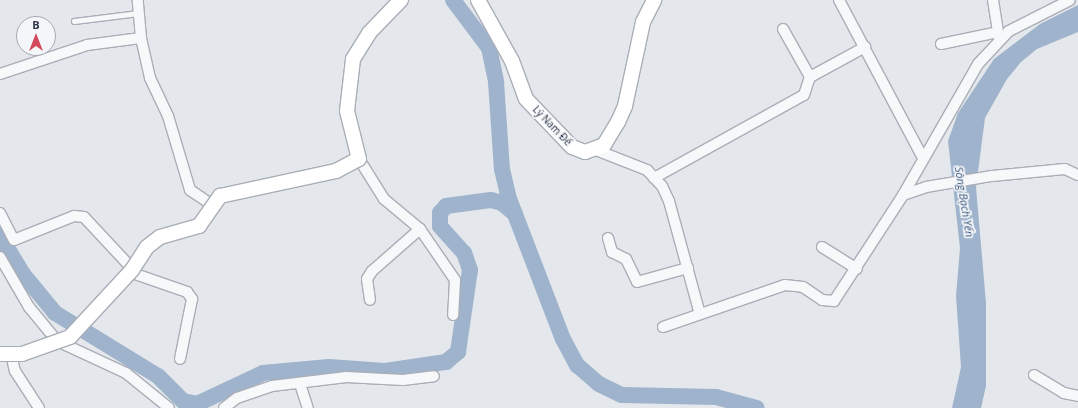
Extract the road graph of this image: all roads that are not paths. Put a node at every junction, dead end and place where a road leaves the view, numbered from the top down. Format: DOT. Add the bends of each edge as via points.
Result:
graph roads {
  1 [pos="138,0"];
  2 [pos="401,0"];
  3 [pos="478,0"];
  4 [pos="654,0"];
  5 [pos="839,0"];
  6 [pos="993,0"];
  7 [pos="1070,0"];
  8 [pos="139,13"];
  9 [pos="74,21"];
  10 [pos="783,29"];
  11 [pos="999,36"];
  12 [pos="141,38"];
  13 [pos="941,44"];
  14 [pos="865,47"];
  15 [pos="0,74"];
  16 [pos="810,77"];
  17 [pos="596,150"];
  18 [pos="923,158"];
  19 [pos="360,159"];
  20 [pos="1078,175"];
  21 [pos="654,178"];
  22 [pos="903,195"];
  23 [pos="212,205"];
  24 [pos="0,213"];
  25 [pos="420,229"];
  26 [pos="608,238"];
  27 [pos="822,247"];
  28 [pos="0,257"];
  29 [pos="688,268"];
  30 [pos="858,269"];
  31 [pos="132,270"];
  32 [pos="370,300"];
  33 [pos="700,314"];
  34 [pos="453,315"];
  35 [pos="663,327"];
  36 [pos="57,341"];
  37 [pos="4,352"];
  38 [pos="180,359"];
  39 [pos="1034,375"];
  40 [pos="434,376"];
  41 [pos="300,384"];
  42 [pos="1078,396"];
  43 [pos="39,408"];
  44 [pos="169,408"];
  45 [pos="224,408"];
  46 [pos="308,408"];
  1 -- 8 [label="street"];
  2 -- 19 [label="street, bridge" via="369,33 353,59 347,111"];
  3 -- 17 [label="street, Lý Nam Đế" via="512,61 526,99 572,147 586,152"];
  4 -- 17 [label="street" via="643,22 625,106 610,137"];
  5 -- 14 [label="street"];
  6 -- 11 [label="street"];
  7 -- 11 [label="street"];
  8 -- 9 [label="lane"];
  8 -- 12 [label="street"];
  10 -- 16 [label="street"];
  11 -- 13 [label="street"];
  11 -- 18 [label="street" via="978,64"];
  12 -- 15 [label="street" via="74,48"];
  12 -- 23 [label="street" via="148,72 168,116 190,190"];
  14 -- 16 [label="street"];
  14 -- 18 [label="street"];
  16 -- 21 [label="street" via="804,95"];
  17 -- 21 [label="street" via="647,170"];
  18 -- 22 [label="street"];
  19 -- 23 [label="street, bridge" via="336,171 220,196"];
  19 -- 25 [label="street" via="384,199"];
  20 -- 22 [label="street" via="1065,169 992,176 926,187"];
  21 -- 29 [label="street" via="669,201"];
  22 -- 30 [label="street"];
  23 -- 31 [label="street, bridge" via="199,226 153,241"];
  24 -- 31 [label="street" via="14,240 74,216 84,217"];
  25 -- 32 [label="street" via="372,271 368,279"];
  25 -- 34 [label="street" via="455,280"];
  26 -- 29 [label="street" via="612,252 626,259 636,282"];
  27 -- 30 [label="street"];
  28 -- 36 [label="street" via="29,307"];
  29 -- 33 [label="street"];
  30 -- 33 [label="street" via="834,302 822,300 803,287 785,285"];
  31 -- 36 [label="street, bridge" via="70,337"];
  31 -- 38 [label="street" via="157,284 187,292 192,299"];
  33 -- 35 [label="street"];
  36 -- 37 [label="street, bridge" via="22,354"];
  36 -- 44 [label="street" via="126,373"];
  37 -- 43 [label="street"];
  39 -- 42 [label="street" via="1064,393"];
  40 -- 41 [label="street" via="404,380 346,377"];
  41 -- 45 [label="street" via="251,392"];
  41 -- 46 [label="street"];
}
